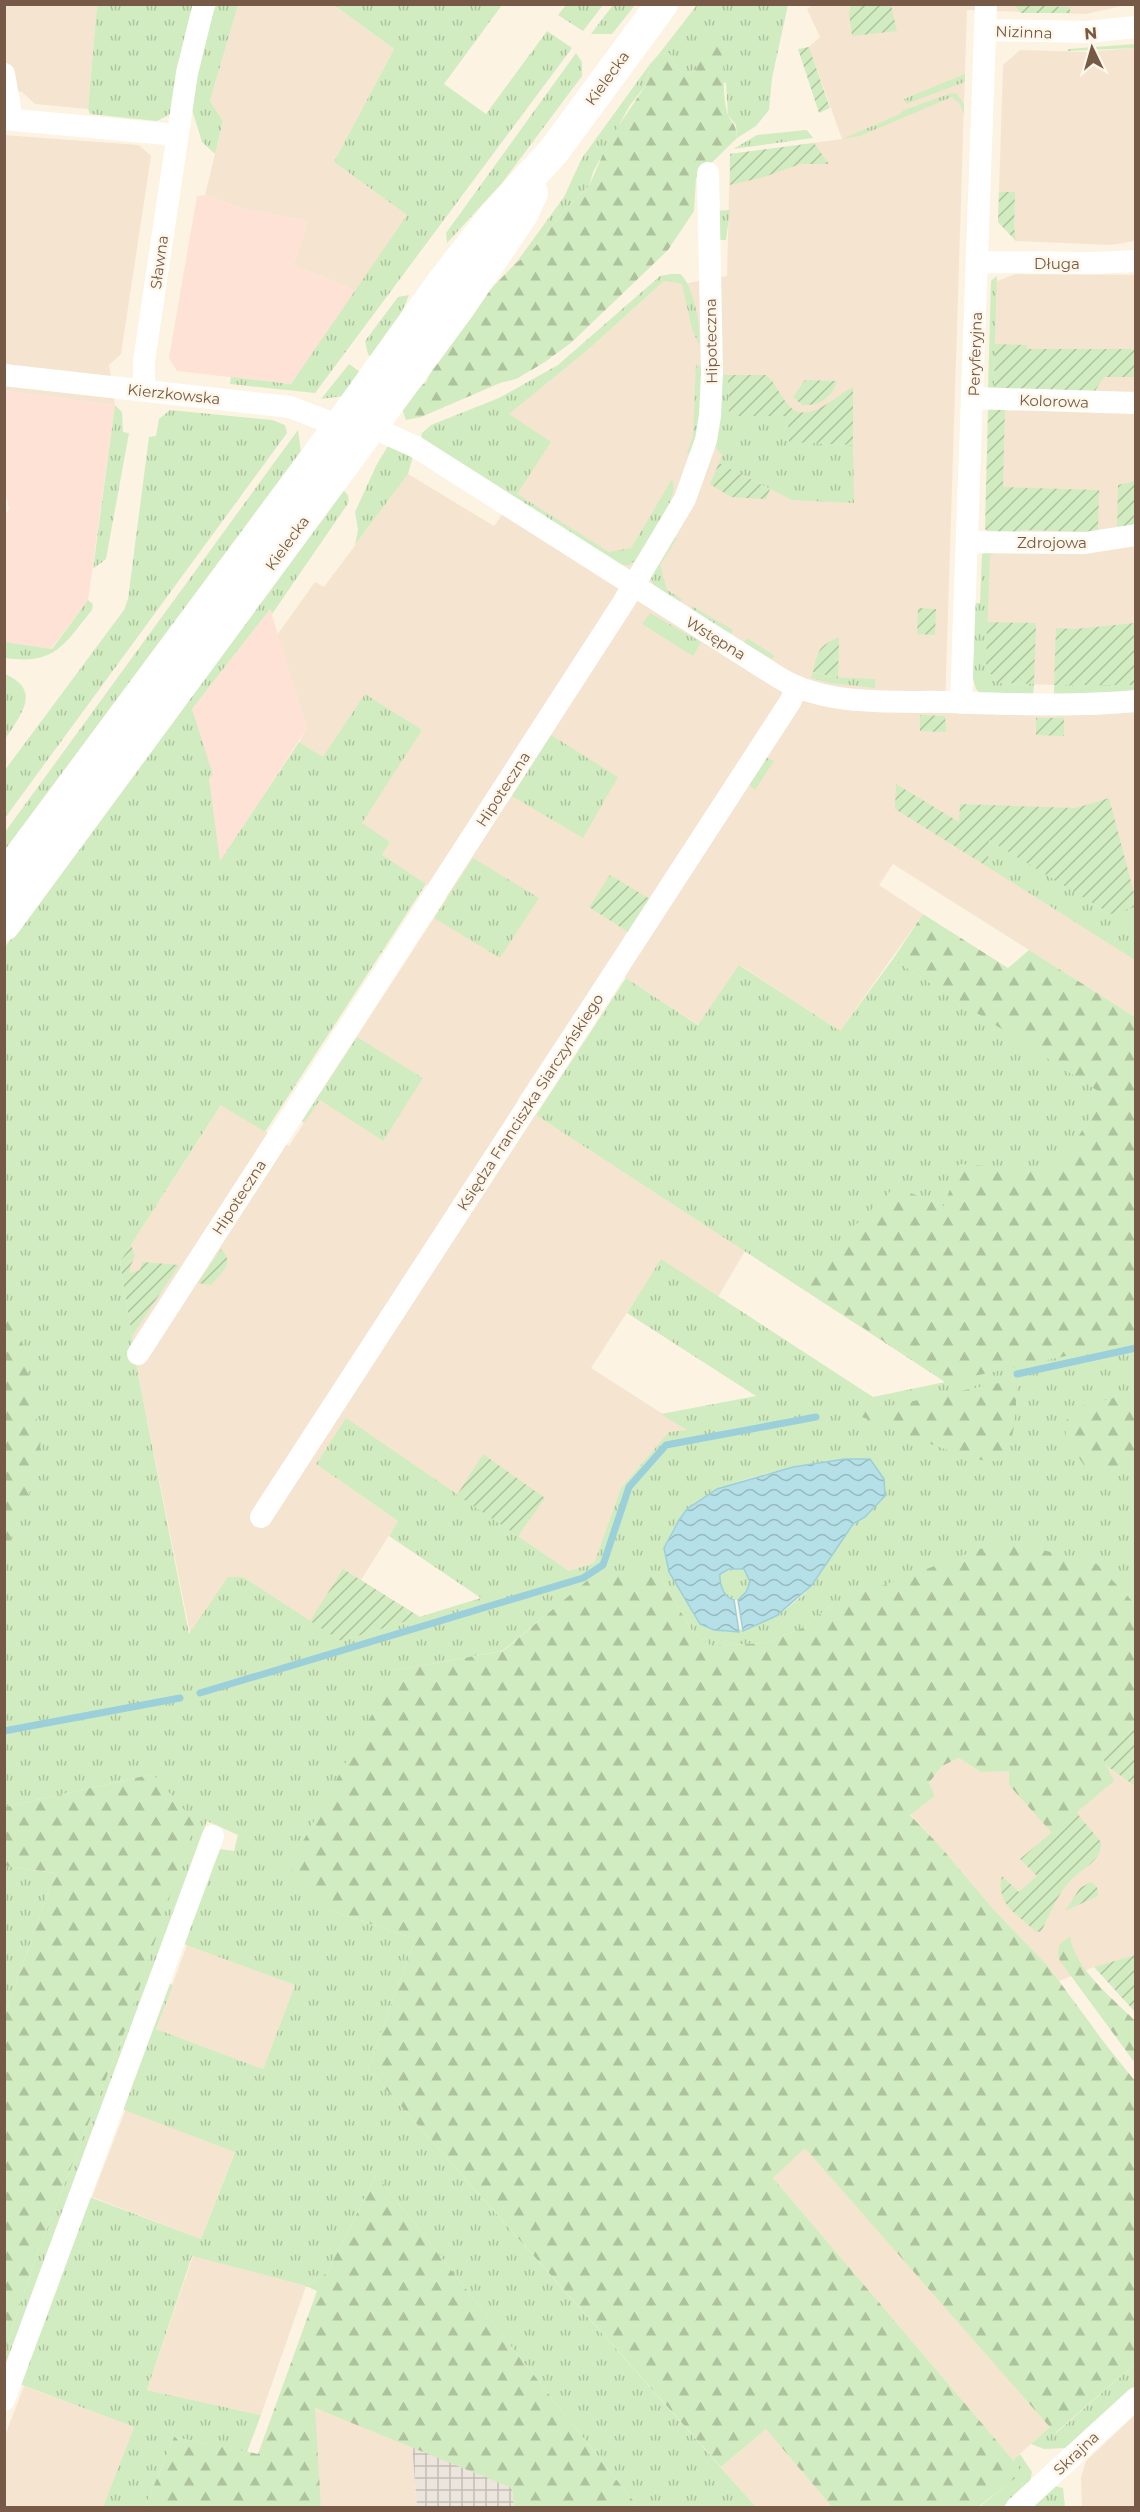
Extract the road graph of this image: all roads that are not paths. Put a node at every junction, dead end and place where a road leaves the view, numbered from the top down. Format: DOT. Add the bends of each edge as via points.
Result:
graph roads {
  1 [pos="204,4"];
  2 [pos="662,4"];
  3 [pos="986,4"];
  4 [pos="1136,27"];
  5 [pos="985,30"];
  6 [pos="4,74"];
  7 [pos="8,119"];
  8 [pos="177,135"];
  9 [pos="708,173"];
  10 [pos="1136,261"];
  11 [pos="978,262"];
  12 [pos="4,375"];
  13 [pos="144,390"];
  14 [pos="973,398"];
  15 [pos="1136,403"];
  16 [pos="355,426"];
  17 [pos="1136,535"];
  18 [pos="967,542"];
  19 [pos="631,585"];
  20 [pos="797,687"];
  21 [pos="1136,701"];
  22 [pos="961,703"];
  23 [pos="4,878"];
  24 [pos="4,925"];
  25 [pos="138,1354"];
  26 [pos="261,1517"];
  27 [pos="213,1836"];
  28 [pos="1136,2398"];
  29 [pos="4,2400"];
  30 [pos="1016,2508"];
  1 -- 8 [label="street, Sławna"];
  2 -- 16 [label="main road, Kielecka" via="553,152 521,216 460,306"];
  3 -- 5 [label="street, Peryferyjna"];
  4 -- 5 [label="street, Nizinna" via="1077,32"];
  5 -- 11 [label="street, Peryferyjna"];
  6 -- 7 [label="street"];
  7 -- 8 [label="street"];
  8 -- 13 [label="street, Sławna" via="144,361"];
  9 -- 19 [label="street, Hipoteczna" via="712,373 706,440 685,499"];
  10 -- 11 [label="street, Długa"];
  11 -- 14 [label="street, Peryferyjna"];
  12 -- 13 [label="street, Kierzkowska"];
  13 -- 16 [label="street, Kierzkowska" via="290,407"];
  14 -- 15 [label="street, Kolorowa"];
  14 -- 18 [label="street, Peryferyjna"];
  16 -- 19 [label="street, Wstępna" via="416,447"];
  16 -- 23 [label="main road, Kielecka"];
  16 -- 24 [label="main road, Kielecka" via="285,546"];
  17 -- 18 [label="street, Zdrojowa" via="1085,543"];
  18 -- 22 [label="street, Peryferyjna"];
  19 -- 20 [label="street, Wstępna"];
  19 -- 25 [label="street, Hipoteczna"];
  20 -- 22 [label="street, Wstępna" via="846,698"];
  20 -- 26 [label="street, Księdza Franciszka Siarczyńskiego"];
  21 -- 22 [label="street, Wstępna" via="1078,706"];
  27 -- 29 [label="street"];
  28 -- 30 [label="street, Skrajna"];
}
